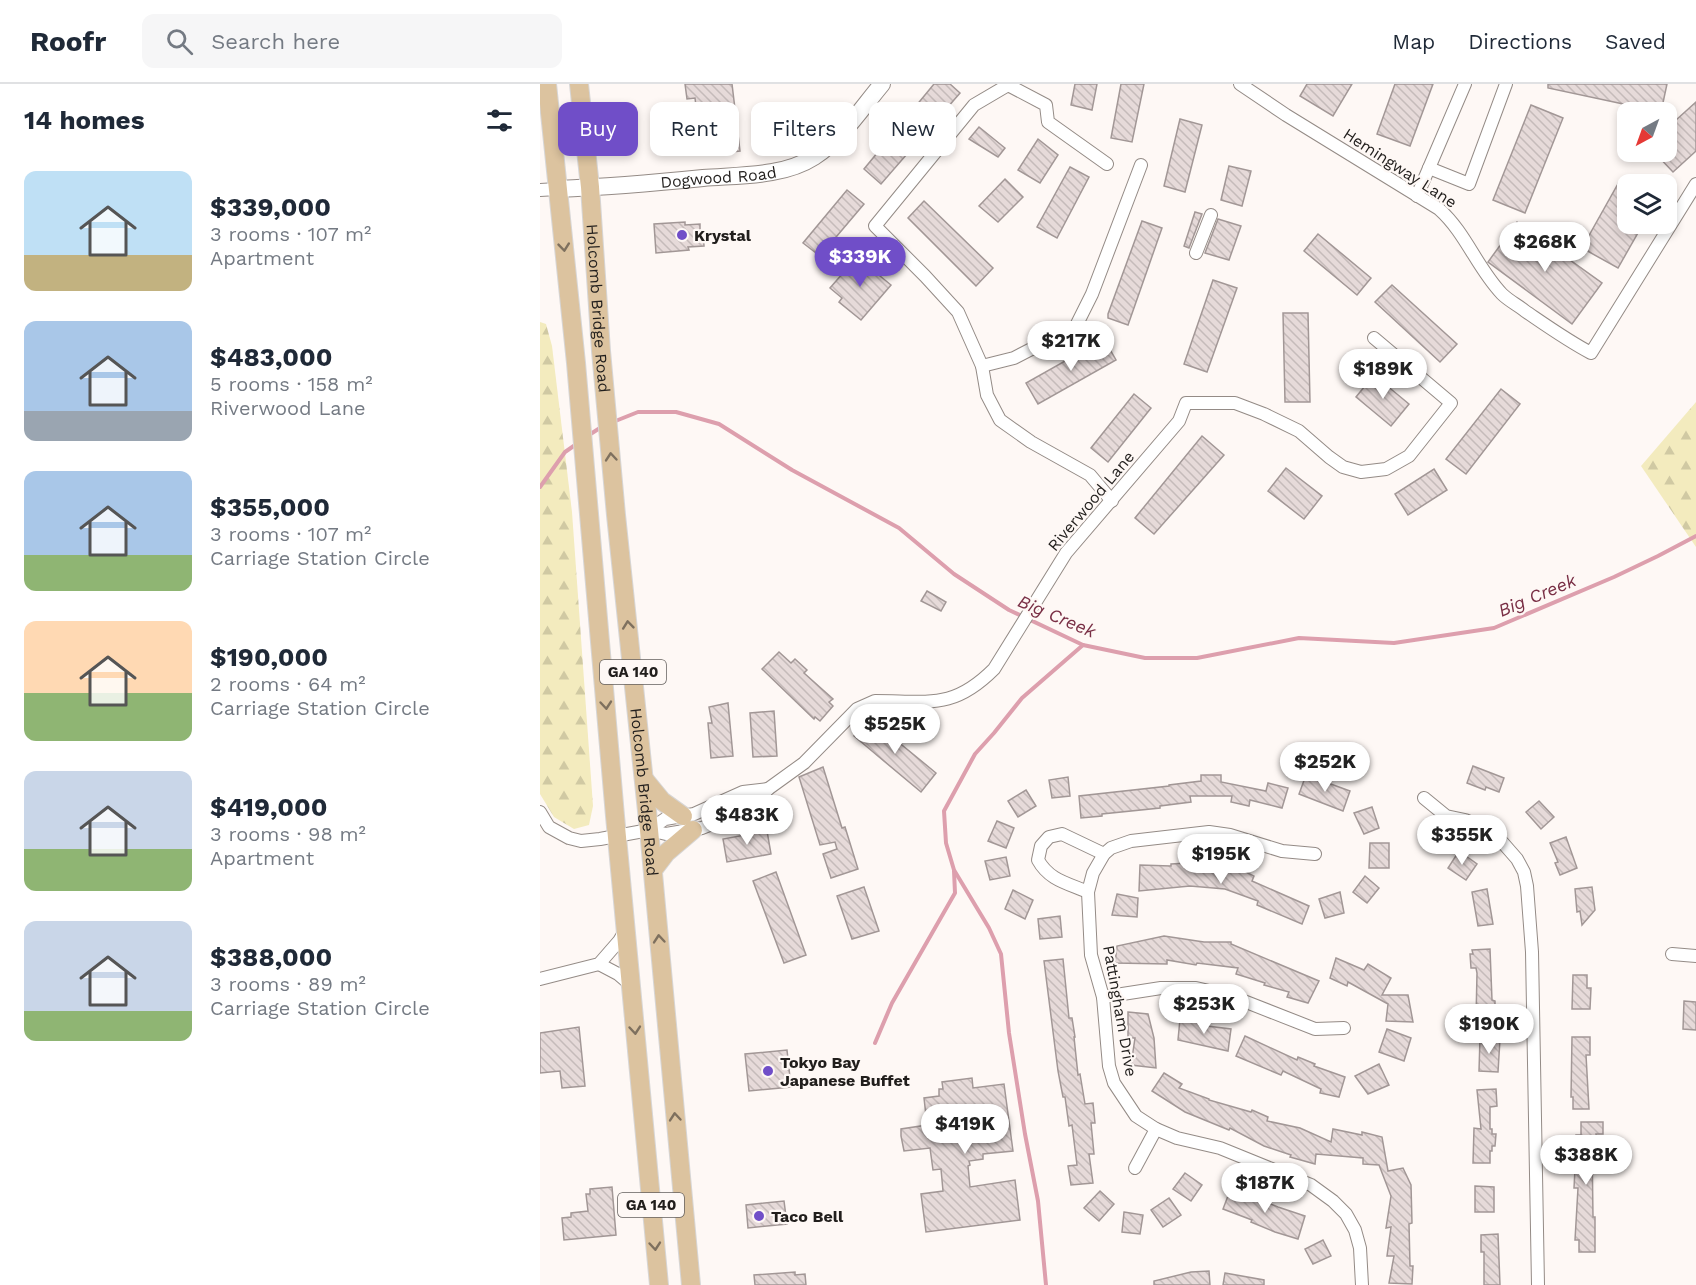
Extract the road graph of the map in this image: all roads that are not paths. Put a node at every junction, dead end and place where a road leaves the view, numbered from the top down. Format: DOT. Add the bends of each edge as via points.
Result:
graph roads {
  1 [pos="547,84"];
  2 [pos="579,84"];
  3 [pos="882,84"];
  4 [pos="1240,84"];
  5 [pos="1465,84"];
  6 [pos="1506,84"];
  7 [pos="554,150"];
  8 [pos="1107,164"];
  9 [pos="1141,165"];
  10 [pos="1429,168"];
  11 [pos="540,171"];
  12 [pos="1696,184"];
  13 [pos="590,188"];
  14 [pos="549,189"];
  15 [pos="1417,196"];
  16 [pos="1211,215"];
  17 [pos="1196,252"];
  18 [pos="1374,338"];
  19 [pos="982,366"];
  20 [pos="1112,501"];
  21 [pos="644,779"];
  22 [pos="768,789"];
  23 [pos="1424,798"];
  24 [pos="540,812"];
  25 [pos="688,823"];
  26 [pos="649,830"];
  27 [pos="617,836"];
  28 [pos="1104,854"];
  29 [pos="1315,854"];
  30 [pos="653,870"];
  31 [pos="1088,892"];
  32 [pos="626,930"];
  33 [pos="1672,954"];
  34 [pos="1696,956"];
  35 [pos="599,964"];
  36 [pos="540,979"];
  37 [pos="632,986"];
  38 [pos="1102,997"];
  39 [pos="1344,1028"];
  40 [pos="1156,1129"];
  41 [pos="1136,1168"];
  42 [pos="659,1285"];
  43 [pos="691,1285"];
  44 [pos="1362,1285"];
  45 [pos="1538,1285"];
  1 -- 7 [label="main road, Holcomb Bridge Road / GA 140"];
  2 -- 13 [label="main road, Holcomb Bridge Road / GA 140"];
  3 -- 13 [label="street, Dogwood Road" via="837,138 812,159 796,166 763,173"];
  4 -- 15 [label="street, Hemingway Lane"];
  5 -- 10 [label="street"];
  6 -- 10 [label="street" via="1469,184"];
  7 -- 11 [label="main road"];
  7 -- 14 [label="main road, Holcomb Bridge Road / GA 140"];
  8 -- 19 [label="street" via="1048,122 1046,105 1008,85 974,105 875,226 958,312"];
  9 -- 19 [label="street" via="1076,326 1014,358"];
  10 -- 15 [label="street"];
  12 -- 15 [label="street, Hemingway Lane" via="1591,353 1503,295 1475,259 1453,221"];
  13 -- 14 [label="street, Dogwood Road"];
  21 -- 13 [label="main road, Holcomb Bridge Road / GA 140, one-way" via="601,351"];
  14 -- 27 [label="main road, Holcomb Bridge Road / GA 140, one-way" via="576,363"];
  16 -- 17 [label="street"];
  18 -- 20 [label="street, Riverwood Lane" via="1451,403 1409,456 1386,469 1361,472 1343,467 1299,431 1264,414 1235,403 1186,403 1179,421"];
  19 -- 20 [label="street" via="987,395 1000,420 1090,475"];
  20 -- 22 [label="street, Riverwood Lane" via="1066,553 994,669 979,684 938,702 875,701 856,709 804,763"];
  21 -- 25 [label="main road"];
  21 -- 26 [label="main road, Holcomb Bridge Road / GA 140"];
  22 -- 25 [label="street, Riverwood Lane" via="743,792 704,810"];
  22 -- 25 [label="street, Riverwood Lane" via="749,809 719,822"];
  23 -- 45 [label="street" via="1446,816 1485,829 1503,843 1524,872 1532,952"];
  24 -- 27 [label="street, Riverwood Lane" via="549,827 568,838 581,841"];
  25 -- 26 [label="street, Riverwood Lane" via="666,834"];
  25 -- 30 [label="main road"];
  26 -- 27 [label="street, Riverwood Lane"];
  26 -- 30 [label="main road, Holcomb Bridge Road / GA 140"];
  27 -- 32 [label="main road, Holcomb Bridge Road / GA 140"];
  28 -- 29 [label="street" via="1131,841 1209,831 1282,851"];
  28 -- 31 [label="street, Pattingham Drive"];
  28 -- 31 [label="street" via="1062,834 1048,837 1041,846 1038,860 1044,872"];
  43 -- 30 [label="main road, Holcomb Bridge Road / GA 140, one-way"];
  31 -- 38 [label="street, Pattingham Drive" via="1091,954"];
  32 -- 35 [label="street"];
  32 -- 37 [label="main road, Holcomb Bridge Road / GA 140"];
  33 -- 34 [label="street"];
  35 -- 36 [label="street"];
  35 -- 37 [label="street"];
  37 -- 42 [label="main road, Holcomb Bridge Road / GA 140, one-way"];
  38 -- 39 [label="street" via="1142,990 1196,988 1231,996 1315,1029"];
  38 -- 40 [label="street, Pattingham Drive" via="1114,1083 1136,1116"];
  40 -- 41 [label="street"];
  40 -- 44 [label="street, Pattingham Drive" via="1220,1148 1311,1185 1333,1201 1355,1230"];
}
